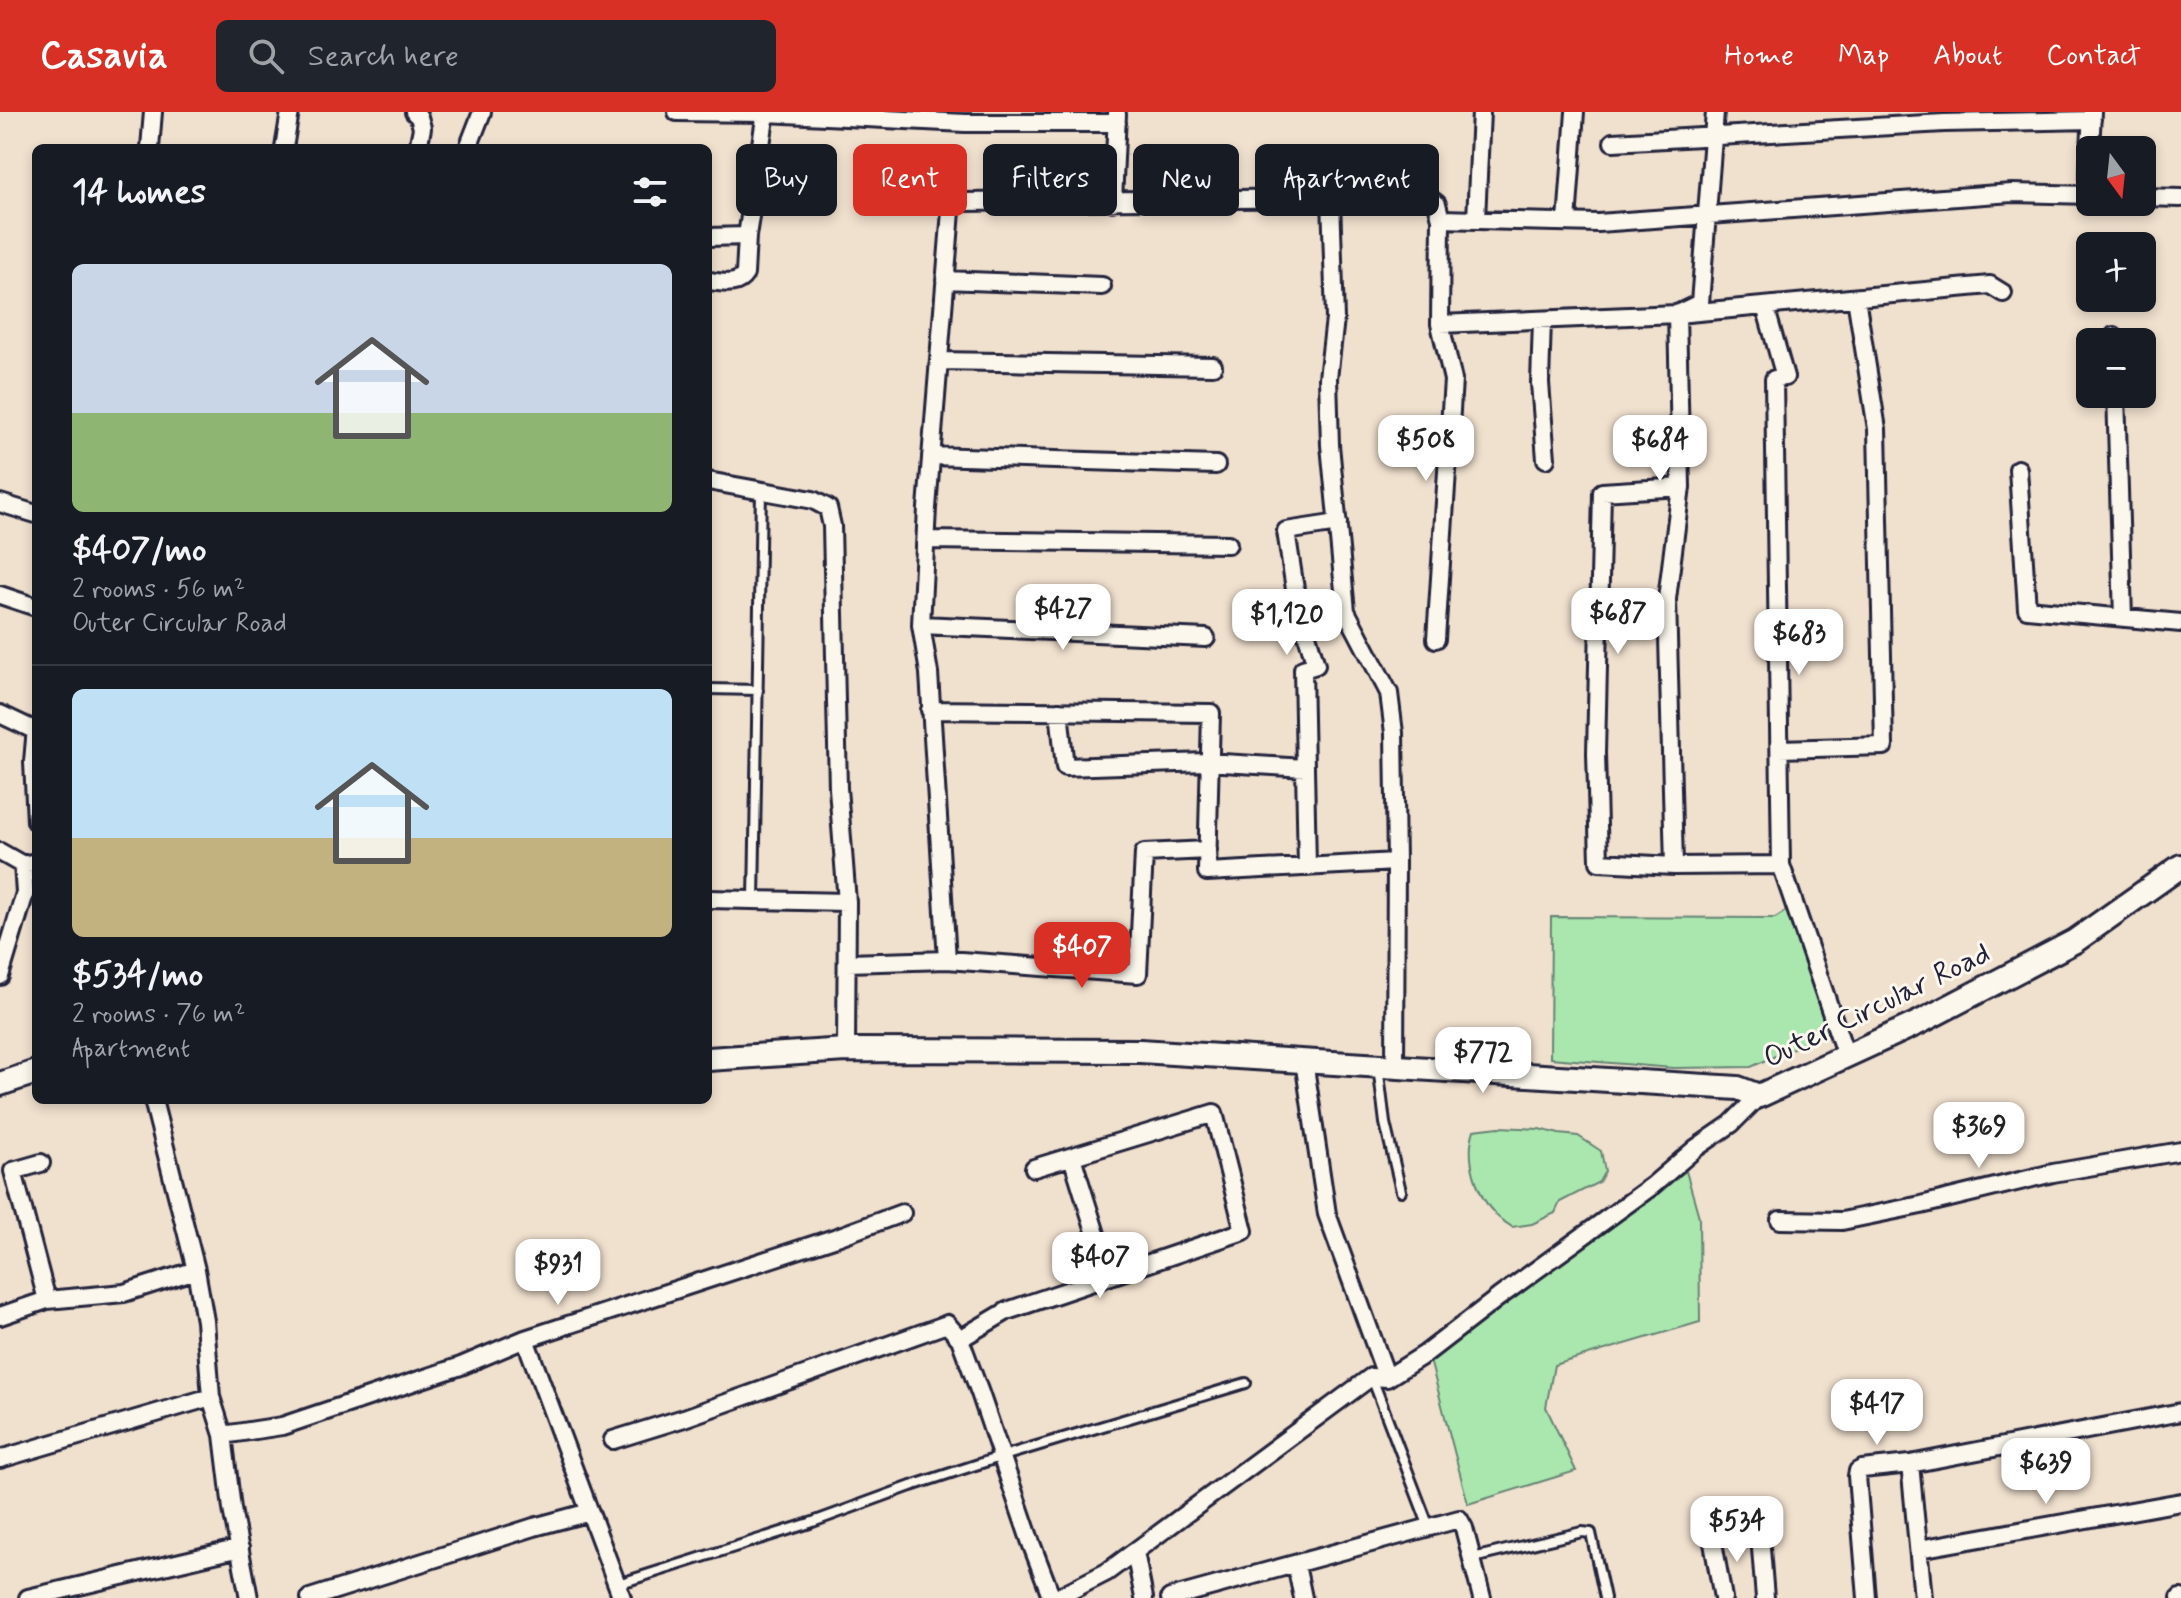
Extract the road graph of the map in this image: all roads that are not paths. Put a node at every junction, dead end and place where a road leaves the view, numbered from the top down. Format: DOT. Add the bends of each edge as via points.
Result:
graph roads {
  1 [pos="153,112"];
  2 [pos="290,112"];
  3 [pos="414,112"];
  4 [pos="482,112"];
  5 [pos="677,112"];
  6 [pos="1481,112"];
  7 [pos="1575,112"];
  8 [pos="1715,112"];
  9 [pos="766,113"];
  10 [pos="2092,116"];
  11 [pos="1117,117"];
  12 [pos="2091,136"];
  13 [pos="1713,137"];
  14 [pos="1613,142"];
  15 [pos="150,144"];
  16 [pos="285,144"];
  17 [pos="419,144"];
  18 [pos="470,144"];
  19 [pos="1116,144"];
  20 [pos="2076,195"];
  21 [pos="2156,197"];
  22 [pos="2181,198"];
  23 [pos="1255,200"];
  24 [pos="983,202"];
  25 [pos="1117,202"];
  26 [pos="1439,212"];
  27 [pos="1332,216"];
  28 [pos="1707,217"];
  29 [pos="1441,219"];
  30 [pos="1476,219"];
  31 [pos="1567,222"];
  32 [pos="747,236"];
  33 [pos="712,237"];
  34 [pos="945,280"];
  35 [pos="712,281"];
  36 [pos="1102,286"];
  37 [pos="2003,293"];
  38 [pos="1856,298"];
  39 [pos="1765,306"];
  40 [pos="1677,314"];
  41 [pos="1542,320"];
  42 [pos="1440,324"];
  43 [pos="939,361"];
  44 [pos="1213,366"];
  45 [pos="2116,408"];
  46 [pos="931,456"];
  47 [pos="1546,459"];
  48 [pos="1216,465"];
  49 [pos="2018,469"];
  50 [pos="712,482"];
  51 [pos="1681,487"];
  52 [pos="761,490"];
  53 [pos="0,503"];
  54 [pos="32,513"];
  55 [pos="1338,523"];
  56 [pos="926,540"];
  57 [pos="1228,544"];
  58 [pos="0,595"];
  59 [pos="32,606"];
  60 [pos="2123,618"];
  61 [pos="2181,623"];
  62 [pos="921,625"];
  63 [pos="1206,638"];
  64 [pos="1436,639"];
  65 [pos="712,689"];
  66 [pos="758,690"];
  67 [pos="930,710"];
  68 [pos="1059,711"];
  69 [pos="0,714"];
  70 [pos="32,728"];
  71 [pos="1780,749"];
  72 [pos="1210,763"];
  73 [pos="1305,768"];
  74 [pos="1208,850"];
  75 [pos="0,852"];
  76 [pos="1396,862"];
  77 [pos="30,864"];
  78 [pos="1781,865"];
  79 [pos="1674,866"];
  80 [pos="2181,866"];
  81 [pos="1307,867"];
  82 [pos="712,899"];
  83 [pos="754,900"];
  84 [pos="847,902"];
  85 [pos="947,960"];
  86 [pos="847,963"];
  87 [pos="0,976"];
  88 [pos="846,1050"];
  89 [pos="1846,1056"];
  90 [pos="712,1059"];
  91 [pos="1304,1061"];
  92 [pos="1387,1066"];
  93 [pos="32,1073"];
  94 [pos="0,1084"];
  95 [pos="1759,1096"];
  96 [pos="154,1104"];
  97 [pos="2181,1151"];
  98 [pos="1072,1157"];
  99 [pos="41,1163"];
  100 [pos="1034,1168"];
  101 [pos="1401,1191"];
  102 [pos="902,1213"];
  103 [pos="1780,1220"];
  104 [pos="196,1270"];
  105 [pos="1109,1276"];
  106 [pos="47,1300"];
  107 [pos="0,1316"];
  108 [pos="525,1339"];
  109 [pos="960,1339"];
  110 [pos="1379,1377"];
  111 [pos="1246,1383"];
  112 [pos="211,1397"];
  113 [pos="2181,1412"];
  114 [pos="223,1435"];
  115 [pos="613,1440"];
  116 [pos="1000,1457"];
  117 [pos="0,1459"];
  118 [pos="1910,1464"];
  119 [pos="2181,1502"];
  120 [pos="590,1512"];
  121 [pos="1759,1524"];
  122 [pos="1429,1527"];
  123 [pos="1712,1537"];
  124 [pos="240,1548"];
  125 [pos="1919,1549"];
  126 [pos="1135,1552"];
  127 [pos="1472,1558"];
  128 [pos="1296,1565"];
  129 [pos="620,1591"];
  130 [pos="28,1598"];
  131 [pos="249,1598"];
  132 [pos="310,1598"];
  133 [pos="1054,1598"];
  134 [pos="1144,1598"];
  135 [pos="1170,1598"];
  136 [pos="1303,1598"];
  137 [pos="1482,1598"];
  138 [pos="1605,1598"];
  139 [pos="1723,1598"];
  140 [pos="1765,1598"];
  141 [pos="1867,1598"];
  142 [pos="1923,1598"];
  1 -- 15 [label="street"];
  2 -- 16 [label="street"];
  3 -- 17 [label="street" via="422,128"];
  4 -- 18 [label="street"];
  5 -- 9 [label="street"];
  6 -- 30 [label="street"];
  7 -- 31 [label="street"];
  8 -- 13 [label="street"];
  9 -- 11 [label="street" via="965,123"];
  9 -- 32 [label="street"];
  10 -- 12 [label="street"];
  10 -- 13 [label="street"];
  11 -- 19 [label="street"];
  13 -- 14 [label="street"];
  13 -- 28 [label="street"];
  20 -- 28 [label="street" via="2012,193"];
  21 -- 22 [label="street"];
  23 -- 25 [label="street"];
  24 -- 34 [label="street" via="954,204"];
  26 -- 29 [label="street"];
  27 -- 55 [label="street" via="1335,319 1328,378"];
  28 -- 31 [label="street"];
  28 -- 40 [label="street" via="1700,303"];
  29 -- 30 [label="street"];
  29 -- 42 [label="street"];
  30 -- 31 [label="street"];
  32 -- 33 [label="street"];
  32 -- 35 [label="street" via="743,278 735,283"];
  34 -- 36 [label="street"];
  34 -- 43 [label="street"];
  37 -- 38 [label="street" via="1990,285"];
  38 -- 39 [label="street"];
  38 -- 71 [label="street" via="1877,429 1884,746"];
  39 -- 40 [label="street"];
  39 -- 71 [label="street" via="1785,377 1774,379"];
  40 -- 41 [label="street"];
  40 -- 51 [label="street"];
  41 -- 42 [label="street"];
  41 -- 47 [label="street"];
  42 -- 64 [label="street" via="1453,380"];
  43 -- 44 [label="street"];
  43 -- 46 [label="street"];
  45 -- 60 [label="street"];
  46 -- 48 [label="street"];
  46 -- 56 [label="street"];
  49 -- 60 [label="street" via="2027,609"];
  50 -- 52 [label="street"];
  51 -- 79 [label="street" via="1667,599"];
  51 -- 79 [label="street" via="1602,492 1596,737 1599,862"];
  52 -- 66 [label="lane"];
  52 -- 84 [label="street" via="813,500 828,508 832,526 838,788"];
  53 -- 54 [label="street"];
  55 -- 73 [label="street" via="1286,531 1297,602 1316,665 1303,669"];
  55 -- 76 [label="street" via="1346,611 1389,693"];
  56 -- 57 [label="street"];
  56 -- 62 [label="street"];
  58 -- 59 [label="street"];
  60 -- 61 [label="street"];
  62 -- 63 [label="street"];
  62 -- 67 [label="street"];
  65 -- 66 [label="lane"];
  66 -- 83 [label="lane"];
  67 -- 68 [label="street"];
  67 -- 85 [label="street"];
  68 -- 72 [label="street" via="1065,767"];
  68 -- 72 [label="street" via="1211,713"];
  69 -- 70 [label="street"];
  71 -- 78 [label="street"];
  72 -- 73 [label="street"];
  72 -- 74 [label="street"];
  73 -- 81 [label="street"];
  74 -- 81 [label="street" via="1207,872"];
  74 -- 85 [label="street" via="1144,853 1138,974"];
  75 -- 77 [label="street"];
  76 -- 81 [label="street"];
  76 -- 92 [label="street"];
  77 -- 87 [label="street"];
  78 -- 79 [label="street"];
  78 -- 89 [label="street"];
  80 -- 89 [label="main road, Outer Circular Road" via="2075,941"];
  82 -- 83 [label="street"];
  83 -- 84 [label="street"];
  84 -- 86 [label="street"];
  85 -- 86 [label="street"];
  86 -- 88 [label="street"];
  88 -- 90 [label="main road, Outer Circular Road"];
  88 -- 91 [label="main road, Outer Circular Road" via="1140,1051"];
  89 -- 95 [label="main road, Outer Circular Road"];
  91 -- 92 [label="main road, Outer Circular Road"];
  91 -- 110 [label="street" via="1327,1214"];
  92 -- 95 [label="main road, Outer Circular Road" via="1738,1088"];
  92 -- 101 [label="lane" via="1385,1123"];
  93 -- 94 [label="main road"];
  95 -- 110 [label="street" via="1652,1186 1425,1354"];
  96 -- 104 [label="street"];
  97 -- 103 [label="street" via="2053,1173 1842,1221"];
  98 -- 100 [label="street"];
  98 -- 105 [label="street"];
  98 -- 105 [label="street" via="1214,1113 1244,1231"];
  99 -- 106 [label="street" via="13,1171"];
  102 -- 108 [label="street"];
  104 -- 106 [label="street" via="124,1293"];
  104 -- 112 [label="street"];
  105 -- 109 [label="street" via="1007,1311"];
  106 -- 107 [label="street"];
  108 -- 114 [label="street" via="282,1426"];
  108 -- 120 [label="street"];
  109 -- 115 [label="street" via="947,1324"];
  109 -- 116 [label="street"];
  110 -- 122 [label="lane"];
  110 -- 126 [label="street"];
  111 -- 116 [label="lane"];
  112 -- 114 [label="street"];
  112 -- 117 [label="street"];
  113 -- 118 [label="street"];
  114 -- 124 [label="street"];
  116 -- 129 [label="lane"];
  116 -- 133 [label="street"];
  118 -- 125 [label="street"];
  118 -- 141 [label="street" via="1858,1471"];
  119 -- 125 [label="street"];
  120 -- 129 [label="street"];
  120 -- 132 [label="street"];
  121 -- 140 [label="street"];
  122 -- 127 [label="street" via="1459,1519"];
  122 -- 128 [label="street"];
  123 -- 139 [label="street"];
  124 -- 130 [label="street"];
  124 -- 131 [label="street"];
  125 -- 142 [label="street"];
  126 -- 133 [label="street"];
  126 -- 134 [label="street"];
  127 -- 137 [label="street"];
  127 -- 138 [label="lane" via="1591,1533"];
  128 -- 135 [label="street"];
  128 -- 136 [label="street"];
}
